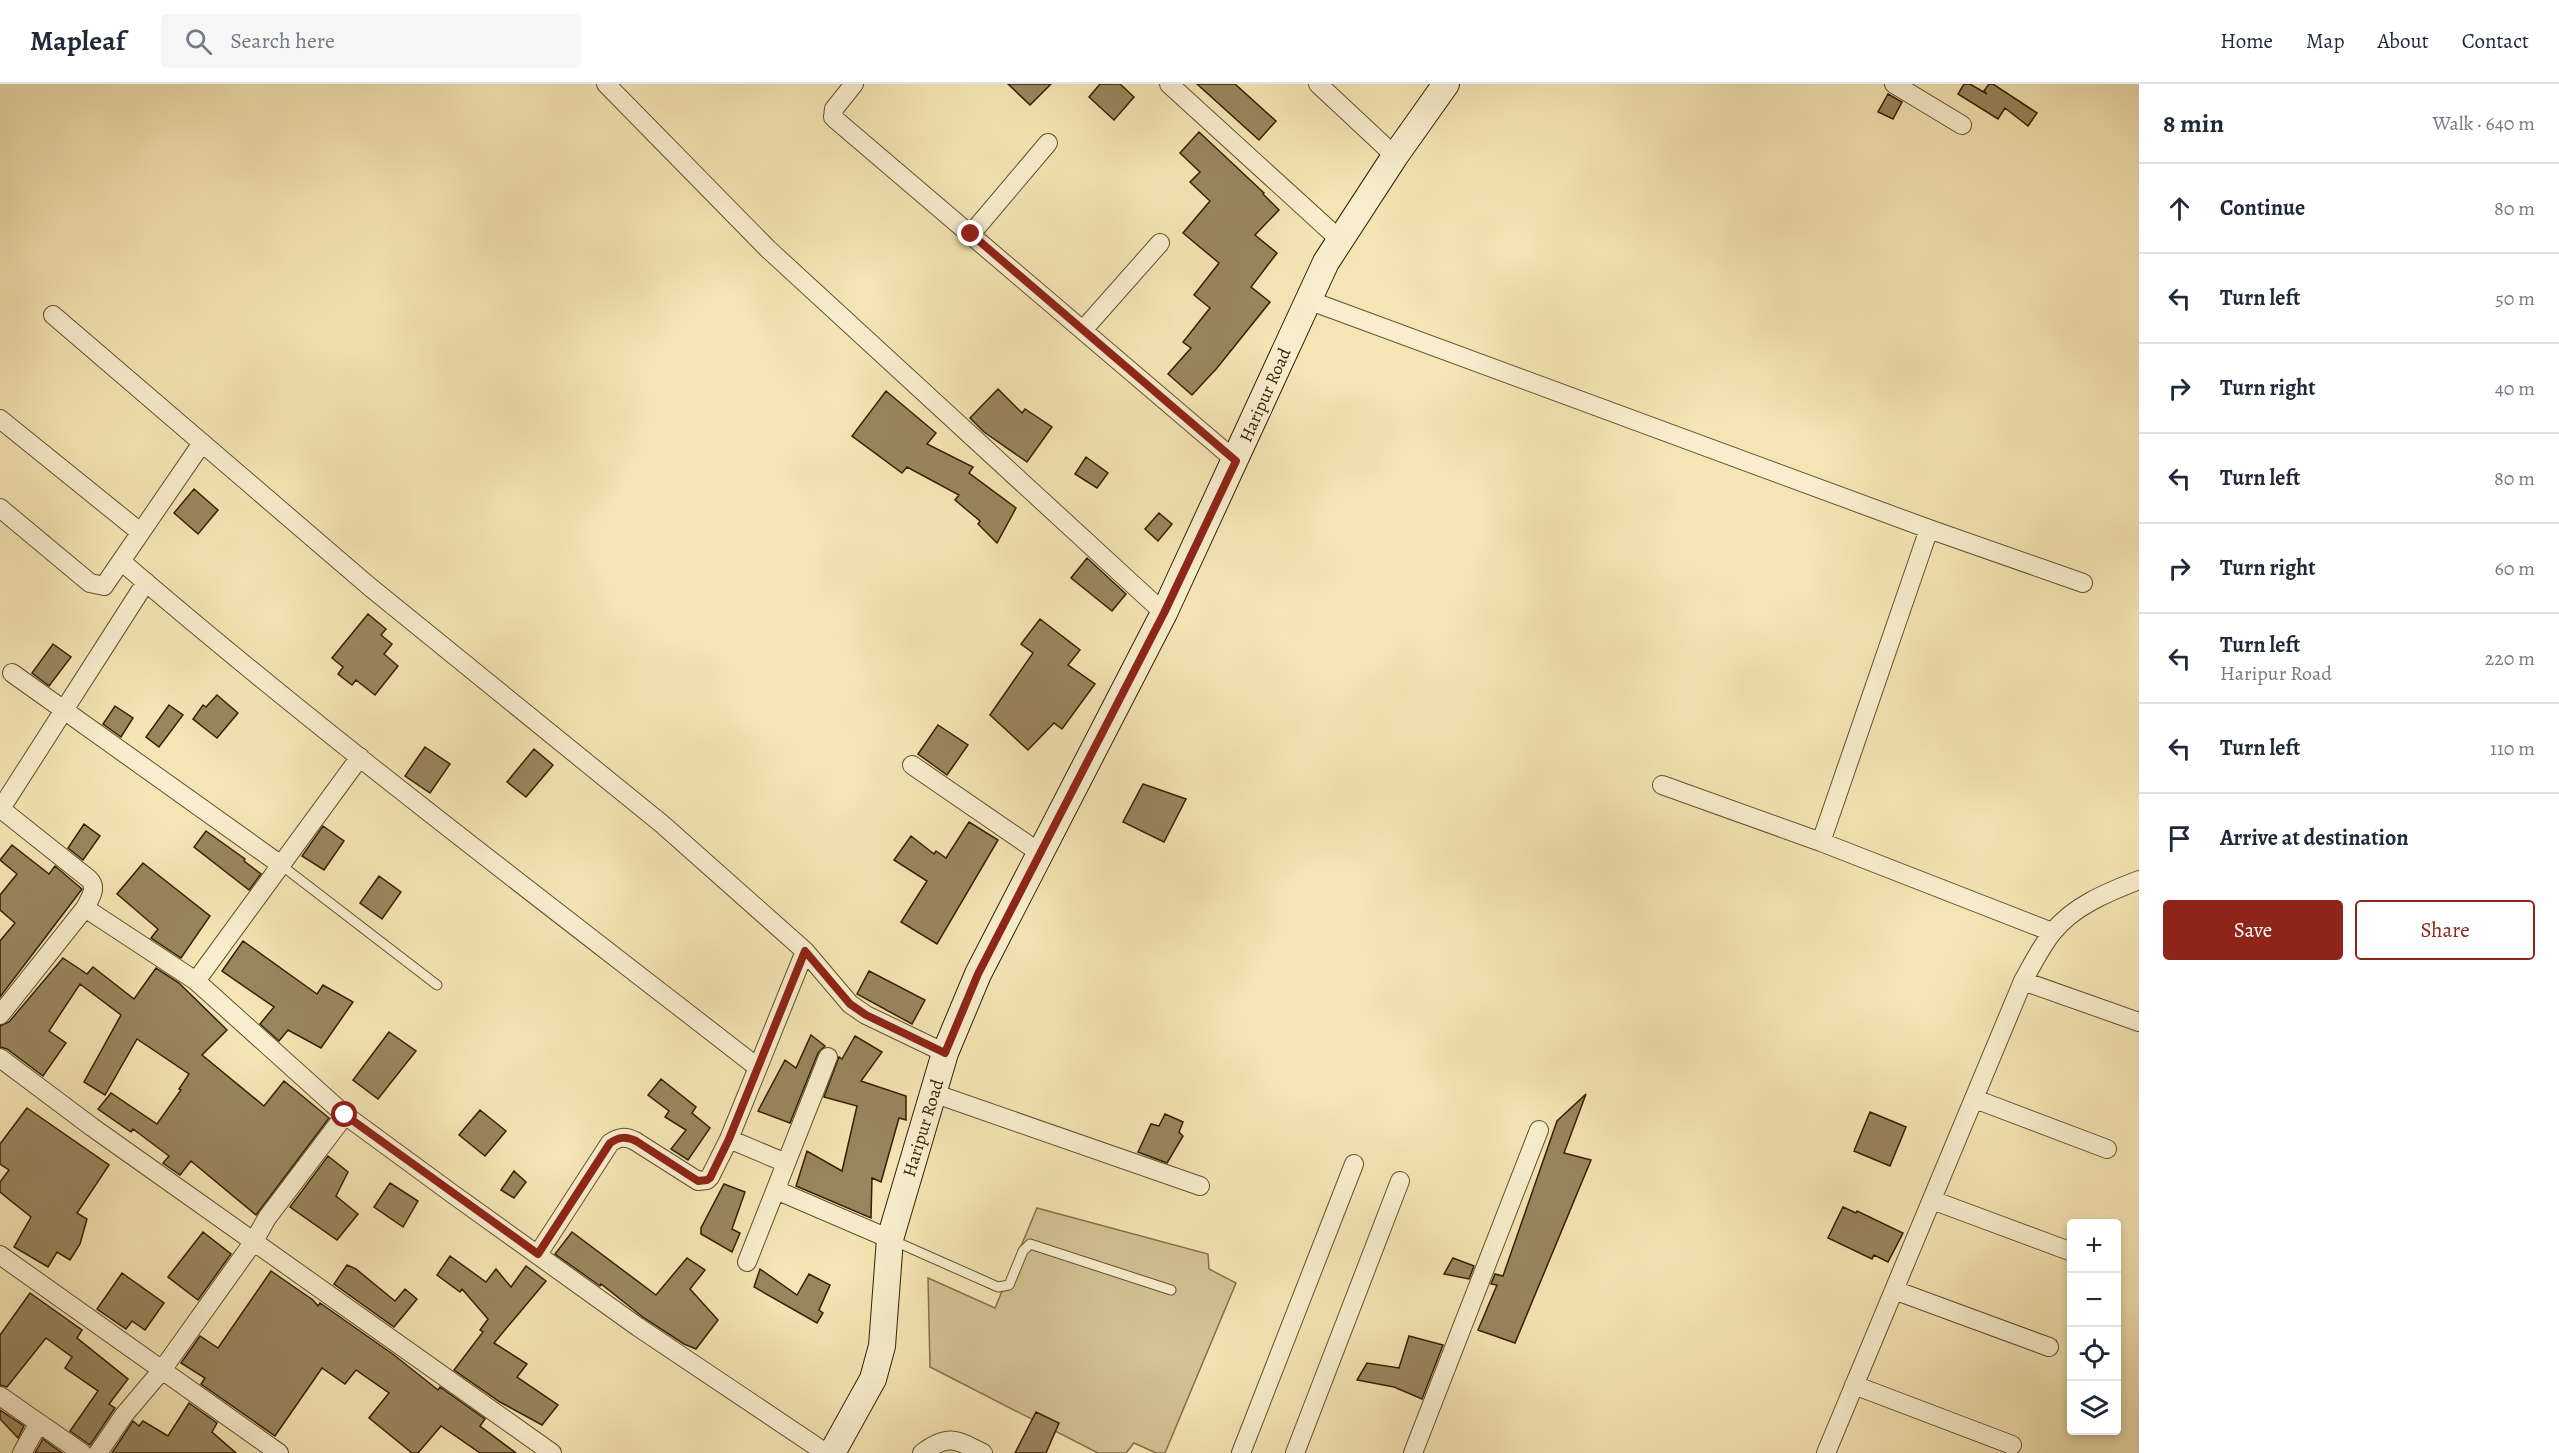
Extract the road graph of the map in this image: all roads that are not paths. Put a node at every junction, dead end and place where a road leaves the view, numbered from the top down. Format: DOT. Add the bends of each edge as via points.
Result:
graph roads {
  1 [pos="606,84"];
  2 [pos="854,84"];
  3 [pos="1169,84"];
  4 [pos="1318,84"];
  5 [pos="1446,84"];
  6 [pos="1894,84"];
  7 [pos="1962,125"];
  8 [pos="1047,143"];
  9 [pos="1395,156"];
  10 [pos="971,234"];
  11 [pos="1339,239"];
  12 [pos="1160,243"];
  13 [pos="1308,300"];
  14 [pos="53,315"];
  15 [pos="1083,330"];
  16 [pos="0,419"];
  17 [pos="202,443"];
  18 [pos="1236,461"];
  19 [pos="0,508"];
  20 [pos="1929,529"];
  21 [pos="140,532"];
  22 [pos="122,562"];
  23 [pos="146,582"];
  24 [pos="2083,583"];
  25 [pos="1164,613"];
  26 [pos="12,673"];
  27 [pos="64,709"];
  28 [pos="360,757"];
  29 [pos="912,765"];
  30 [pos="1662,785"];
  31 [pos="0,809"];
  32 [pos="1821,842"];
  33 [pos="1040,853"];
  34 [pos="280,865"];
  35 [pos="2139,880"];
  36 [pos="85,908"];
  37 [pos="2052,932"];
  38 [pos="805,951"];
  39 [pos="196,981"];
  40 [pos="2023,981"];
  41 [pos="437,985"];
  42 [pos="0,1015"];
  43 [pos="2139,1022"];
  44 [pos="945,1053"];
  45 [pos="828,1057"];
  46 [pos="0,1058"];
  47 [pos="758,1067"];
  48 [pos="933,1093"];
  49 [pos="1975,1099"];
  50 [pos="345,1115"];
  51 [pos="1539,1130"];
  52 [pos="729,1139"];
  53 [pos="2107,1149"];
  54 [pos="786,1163"];
  55 [pos="1354,1164"];
  56 [pos="1400,1181"];
  57 [pos="1200,1186"];
  58 [pos="776,1190"];
  59 [pos="1932,1200"];
  60 [pos="890,1239"];
  61 [pos="254,1241"];
  62 [pos="2067,1250"];
  63 [pos="538,1254"];
  64 [pos="0,1255"];
  65 [pos="747,1262"];
  66 [pos="1171,1290"];
  67 [pos="1894,1290"];
  68 [pos="2049,1347"];
  69 [pos="162,1370"];
  70 [pos="1854,1385"];
  71 [pos="0,1396"];
  72 [pos="39,1423"];
  73 [pos="2012,1445"];
  74 [pos="22,1453"];
  75 [pos="81,1453"];
  76 [pos="98,1453"];
  77 [pos="279,1453"];
  78 [pos="552,1453"];
  79 [pos="826,1453"];
  80 [pos="832,1453"];
  81 [pos="922,1453"];
  82 [pos="983,1453"];
  83 [pos="1241,1453"];
  84 [pos="1295,1453"];
  85 [pos="1413,1453"];
  86 [pos="1826,1453"];
  1 -- 25 [label="street" via="768,249"];
  2 -- 10 [label="street" via="834,109 833,117"];
  3 -- 11 [label="street"];
  4 -- 9 [label="street"];
  5 -- 9 [label="street, Haripur Road"];
  6 -- 7 [label="street"];
  8 -- 10 [label="street"];
  9 -- 11 [label="street, Haripur Road"];
  10 -- 15 [label="street"];
  11 -- 13 [label="street, Haripur Road"];
  12 -- 15 [label="street"];
  13 -- 18 [label="street, Haripur Road"];
  13 -- 20 [label="street"];
  14 -- 17 [label="street"];
  15 -- 18 [label="street"];
  16 -- 21 [label="street"];
  17 -- 21 [label="street"];
  17 -- 38 [label="street" via="370,587 662,824"];
  18 -- 25 [label="street, Haripur Road"];
  19 -- 22 [label="street" via="90,584 104,586"];
  20 -- 24 [label="street"];
  20 -- 32 [label="street"];
  21 -- 22 [label="street"];
  22 -- 23 [label="street"];
  23 -- 27 [label="street"];
  23 -- 28 [label="street"];
  25 -- 33 [label="street, Haripur Road"];
  26 -- 27 [label="street"];
  27 -- 31 [label="street"];
  27 -- 34 [label="street"];
  28 -- 34 [label="street"];
  28 -- 47 [label="street"];
  29 -- 33 [label="street"];
  30 -- 32 [label="street"];
  31 -- 36 [label="street" via="92,882 93,893"];
  32 -- 37 [label="street"];
  33 -- 44 [label="street, Haripur Road" via="978,974"];
  34 -- 39 [label="street"];
  34 -- 41 [label="lane"];
  35 -- 37 [label="street" via="2074,912"];
  36 -- 39 [label="street"];
  36 -- 42 [label="street"];
  37 -- 40 [label="street"];
  38 -- 44 [label="street" via="850,1004"];
  38 -- 47 [label="street"];
  39 -- 50 [label="street"];
  40 -- 43 [label="street"];
  40 -- 49 [label="street"];
  44 -- 48 [label="street, Haripur Road"];
  45 -- 54 [label="street"];
  46 -- 61 [label="street"];
  47 -- 52 [label="street"];
  48 -- 57 [label="street"];
  48 -- 60 [label="street, Haripur Road"];
  49 -- 53 [label="street"];
  49 -- 59 [label="street"];
  50 -- 61 [label="street" via="274,1208"];
  50 -- 63 [label="street"];
  51 -- 85 [label="street"];
  52 -- 54 [label="street"];
  52 -- 63 [label="street" via="710,1178 698,1181 636,1141 618,1138 610,1143"];
  54 -- 58 [label="street"];
  55 -- 83 [label="street"];
  56 -- 84 [label="street"];
  58 -- 60 [label="street"];
  58 -- 65 [label="street"];
  59 -- 62 [label="street"];
  59 -- 67 [label="street"];
  60 -- 66 [label="lane" via="998,1287 1009,1285 1023,1251 1030,1244"];
  60 -- 80 [label="street, Haripur Road" via="882,1346 873,1378"];
  61 -- 69 [label="street"];
  61 -- 78 [label="street"];
  63 -- 79 [label="street" via="638,1327"];
  64 -- 69 [label="street"];
  67 -- 68 [label="street"];
  67 -- 70 [label="street"];
  69 -- 76 [label="street"];
  69 -- 77 [label="street"];
  70 -- 73 [label="street"];
  70 -- 86 [label="street"];
  71 -- 72 [label="street"];
  72 -- 74 [label="street"];
  72 -- 75 [label="street"];
  81 -- 82 [label="street" via="948,1439"];
}
